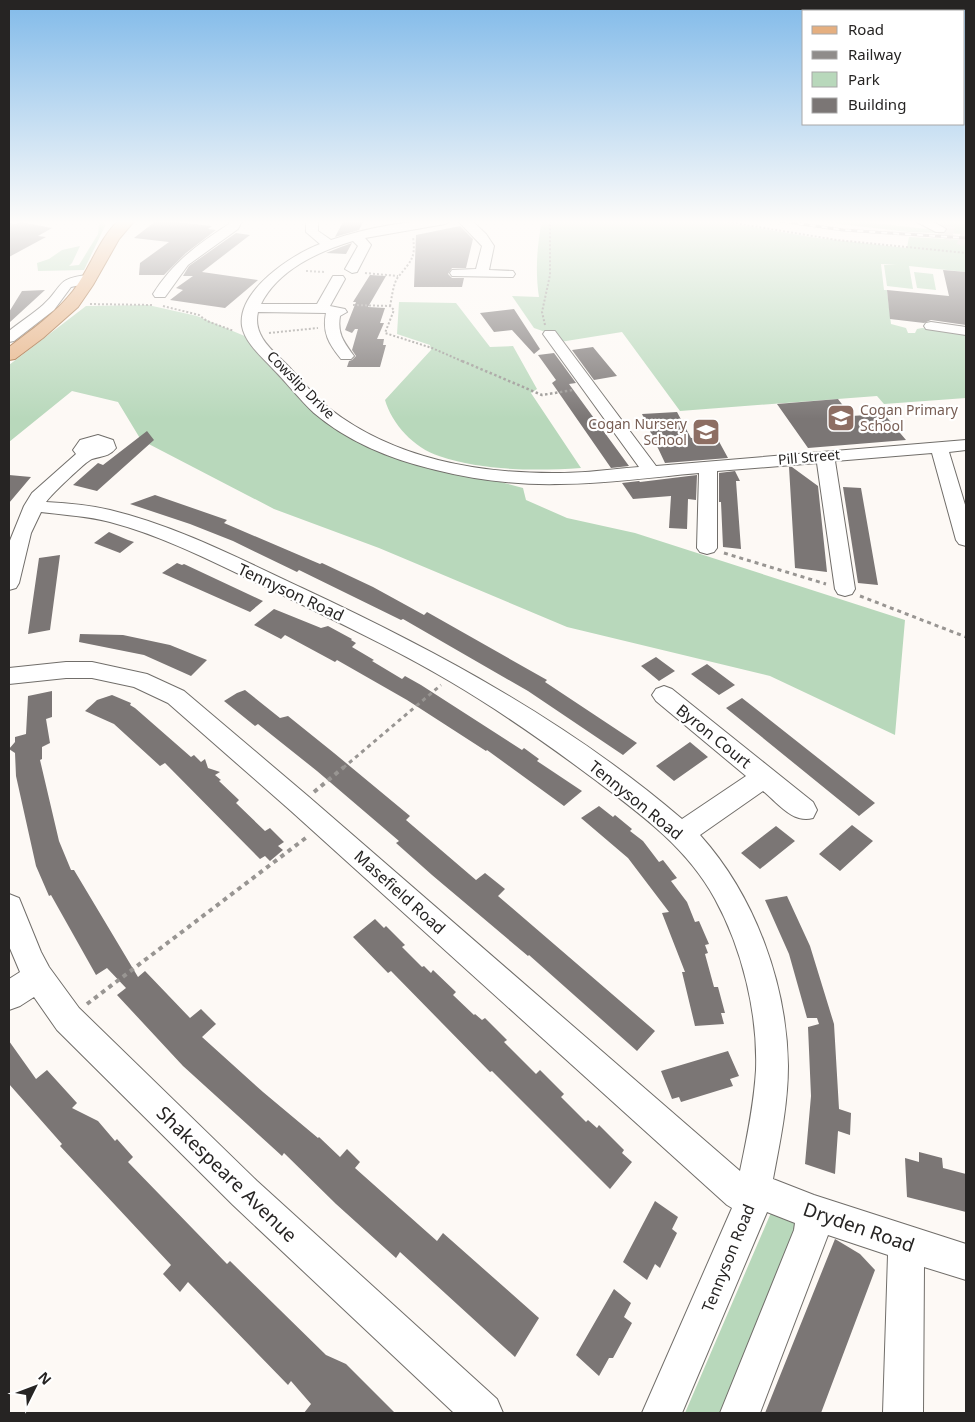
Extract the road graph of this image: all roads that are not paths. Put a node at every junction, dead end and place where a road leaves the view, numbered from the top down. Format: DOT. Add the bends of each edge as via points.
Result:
graph roads {
  1 [pos="64,286"];
  2 [pos="84,286"];
  3 [pos="165,286"];
  4 [pos="266,286"];
  5 [pos="336,286"];
  6 [pos="160,294"];
  7 [pos="251,308"];
  8 [pos="330,312"];
  9 [pos="931,326"];
  10 [pos="966,331"];
  11 [pos="550,334"];
  12 [pos="9,350"];
  13 [pos="346,356"];
  14 [pos="966,445"];
  15 [pos="939,447"];
  16 [pos="87,453"];
  17 [pos="825,456"];
  18 [pos="708,466"];
  19 [pos="652,472"];
  20 [pos="33,506"];
  21 [pos="966,540"];
  22 [pos="707,548"];
  23 [pos="9,583"];
  24 [pos="845,589"];
  25 [pos="9,676"];
  26 [pos="664,695"];
  27 [pos="764,777"];
  28 [pos="804,810"];
  29 [pos="681,834"];
  30 [pos="9,907"];
  31 [pos="38,977"];
  32 [pos="9,996"];
  33 [pos="753,1200"];
  34 [pos="814,1213"];
  35 [pos="906,1243"];
  36 [pos="966,1262"];
  37 [pos="483,1413"];
  38 [pos="662,1413"];
  39 [pos="740,1413"];
  40 [pos="903,1413"];
  1 -- 12 [label="street"];
  2 -- 12 [label="main road" via="51,323"];
  3 -- 6 [label="street"];
  4 -- 7 [label="street"];
  5 -- 8 [label="street"];
  7 -- 8 [label="street"];
  7 -- 19 [label="street, Cowslip Drive" via="252,334 324,412 355,432 407,456 478,474 530,478"];
  8 -- 13 [label="street" via="334,342"];
  9 -- 10 [label="street"];
  11 -- 19 [label="street"];
  14 -- 15 [label="street, Pill Street"];
  15 -- 17 [label="street, Pill Street"];
  15 -- 21 [label="street"];
  16 -- 20 [label="street"];
  17 -- 18 [label="street, Pill Street"];
  17 -- 24 [label="street"];
  18 -- 19 [label="street, Pill Street"];
  18 -- 22 [label="street"];
  20 -- 23 [label="street" via="17,546"];
  20 -- 29 [label="street, Tennyson Road" via="96,513 136,524 329,609 454,674 586,759"];
  25 -- 33 [label="street, Masefield Road" via="92,670 139,680 176,697 739,1193"];
  26 -- 27 [label="street, Byron Court"];
  27 -- 28 [label="street, Byron Court"];
  27 -- 29 [label="street"];
  29 -- 33 [label="street, Tennyson Road" via="725,890 752,954 764,997 772,1064 770,1097"];
  30 -- 31 [label="street, Shakespeare Avenue"];
  31 -- 32 [label="street"];
  31 -- 37 [label="street, Shakespeare Avenue" via="68,1019 238,1186"];
  33 -- 34 [label="street, Dryden Road" via="766,1194"];
  33 -- 38 [label="street, Tennyson Road"];
  34 -- 35 [label="street, Dryden Road"];
  34 -- 39 [label="street" via="812,1230"];
  35 -- 36 [label="street, Dryden Road"];
  35 -- 40 [label="street"];
}
